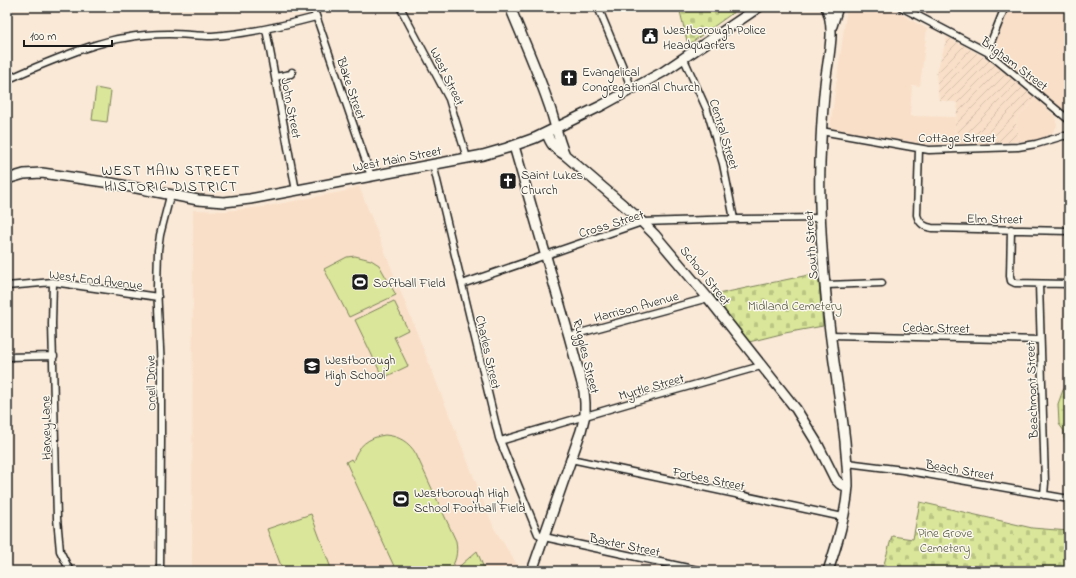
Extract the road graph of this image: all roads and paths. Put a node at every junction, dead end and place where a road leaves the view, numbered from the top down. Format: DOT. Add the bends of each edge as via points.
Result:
graph roads {
  1 [pos="313,7"];
  2 [pos="400,7"];
  3 [pos="510,7"];
  4 [pos="598,7"];
  5 [pos="759,7"];
  6 [pos="826,7"];
  7 [pos="838,7"];
  8 [pos="901,7"];
  9 [pos="1005,7"];
  10 [pos="316,17"];
  11 [pos="266,29"];
  12 [pos="831,34"];
  13 [pos="987,52"];
  14 [pos="684,59"];
  15 [pos="292,72"];
  16 [pos="275,78"];
  17 [pos="7,80"];
  18 [pos="632,89"];
  19 [pos="1069,120"];
  20 [pos="556,128"];
  21 [pos="822,131"];
  22 [pos="547,133"];
  23 [pos="1069,136"];
  24 [pos="514,146"];
  25 [pos="919,149"];
  26 [pos="565,155"];
  27 [pos="467,158"];
  28 [pos="433,164"];
  29 [pos="371,176"];
  30 [pos="7,179"];
  31 [pos="296,191"];
  32 [pos="170,196"];
  33 [pos="821,218"];
  34 [pos="734,219"];
  35 [pos="642,222"];
  36 [pos="1011,229"];
  37 [pos="1069,231"];
  38 [pos="545,255"];
  39 [pos="53,282"];
  40 [pos="882,283"];
  41 [pos="462,284"];
  42 [pos="1039,284"];
  43 [pos="1069,284"];
  44 [pos="826,285"];
  45 [pos="7,286"];
  46 [pos="158,297"];
  47 [pos="708,298"];
  48 [pos="831,335"];
  49 [pos="570,336"];
  50 [pos="1040,340"];
  51 [pos="54,356"];
  52 [pos="7,357"];
  53 [pos="761,366"];
  54 [pos="585,415"];
  55 [pos="500,441"];
  56 [pos="571,459"];
  57 [pos="847,463"];
  58 [pos="848,487"];
  59 [pos="1044,495"];
  60 [pos="1069,499"];
  61 [pos="843,517"];
  62 [pos="544,537"];
  63 [pos="70,571"];
  64 [pos="160,571"];
  65 [pos="532,571"];
  66 [pos="702,571"];
  67 [pos="828,571"];
  1 -- 10 [label="street, Blake Street"];
  2 -- 27 [label="street, West Street" via="449,99"];
  3 -- 20 [label="main road, School Street" via="546,95"];
  4 -- 18 [label="street"];
  5 -- 14 [label="main road, West Main Street"];
  6 -- 12 [label="main road, South Street" via="831,22"];
  7 -- 12 [label="main road, South Street"];
  8 -- 13 [label="street, Brigham Street"];
  9 -- 13 [label="street"];
  10 -- 11 [label="street"];
  10 -- 29 [label="street, Blake Street"];
  11 -- 16 [label="street, John Street"];
  11 -- 17 [label="street" via="211,36 169,34 123,38 54,59"];
  12 -- 21 [label="main road, South Street"];
  13 -- 19 [label="street, Brigham Street"];
  14 -- 18 [label="main road, West Main Street"];
  14 -- 34 [label="street, Central Street" via="707,110 724,164"];
  15 -- 16 [label="street"];
  16 -- 31 [label="street, John Street"];
  18 -- 20 [label="main road, West Main Street"];
  20 -- 22 [label="main road, West Main Street"];
  20 -- 26 [label="main road, School Street"];
  21 -- 25 [label="street, Cottage Street"];
  21 -- 33 [label="main road, South Street"];
  22 -- 24 [label="main road, West Main Street"];
  22 -- 26 [label="main road, School Street" via="549,142"];
  23 -- 25 [label="street, Cottage Street" via="1018,147"];
  24 -- 27 [label="main road, West Main Street"];
  24 -- 38 [label="main road, Ruggles Street"];
  25 -- 36 [label="street, Elm Street" via="917,212 918,220 922,224 932,228"];
  26 -- 35 [label="main road, School Street"];
  27 -- 28 [label="main road, West Main Street"];
  28 -- 29 [label="main road, West Main Street"];
  28 -- 41 [label="street, Charles Street"];
  29 -- 31 [label="main road, West Main Street"];
  30 -- 32 [label="main road, West Main Street" via="24,174 42,173 111,183"];
  31 -- 32 [label="main road, West Main Street" via="224,202"];
  32 -- 46 [label="street, Oneil Drive" via="159,243"];
  33 -- 34 [label="street, Cross Street"];
  33 -- 44 [label="main road, South Street"];
  34 -- 35 [label="street, Cross Street"];
  35 -- 38 [label="street, Cross Street"];
  35 -- 47 [label="main road, School Street"];
  36 -- 37 [label="street, Elm Street"];
  36 -- 42 [label="street" via="1011,280 1015,283"];
  38 -- 41 [label="street, Cross Street"];
  38 -- 49 [label="main road, Ruggles Street"];
  39 -- 45 [label="street, West End Avenue"];
  39 -- 46 [label="street, West End Avenue"];
  39 -- 51 [label="street, Harvey Lane"];
  40 -- 44 [label="street"];
  41 -- 55 [label="street, Charles Street"];
  42 -- 43 [label="street"];
  42 -- 50 [label="street, Beachmont Street"];
  44 -- 48 [label="main road, South Street"];
  46 -- 64 [label="street, Oneil Drive" via="161,431"];
  47 -- 49 [label="street, Harrison Avenue"];
  47 -- 53 [label="main road, School Street"];
  48 -- 50 [label="street, Cedar Street"];
  48 -- 57 [label="main road, South Street"];
  49 -- 54 [label="main road, Ruggles Street" via="584,391"];
  50 -- 59 [label="street, Beachmont Street"];
  51 -- 52 [label="street"];
  51 -- 63 [label="street, Harvey Lane" via="58,532 60,551"];
  53 -- 54 [label="street, Myrtle Street"];
  53 -- 58 [label="main road, School Street" via="804,420 835,479"];
  54 -- 55 [label="street, Myrtle Street"];
  54 -- 56 [label="main road, Ruggles Street"];
  55 -- 62 [label="street, Charles Street" via="538,534"];
  56 -- 61 [label="street, Forbes Street"];
  56 -- 62 [label="main road, Ruggles Street"];
  57 -- 58 [label="main road, South Street"];
  57 -- 59 [label="street, Beach Street" via="903,470"];
  58 -- 61 [label="main road, South Street"];
  59 -- 60 [label="street, Beach Street"];
  61 -- 67 [label="main road, South Street"];
  62 -- 65 [label="main road, Ruggles Street"];
  62 -- 66 [label="street, Baxter Street"];
}
